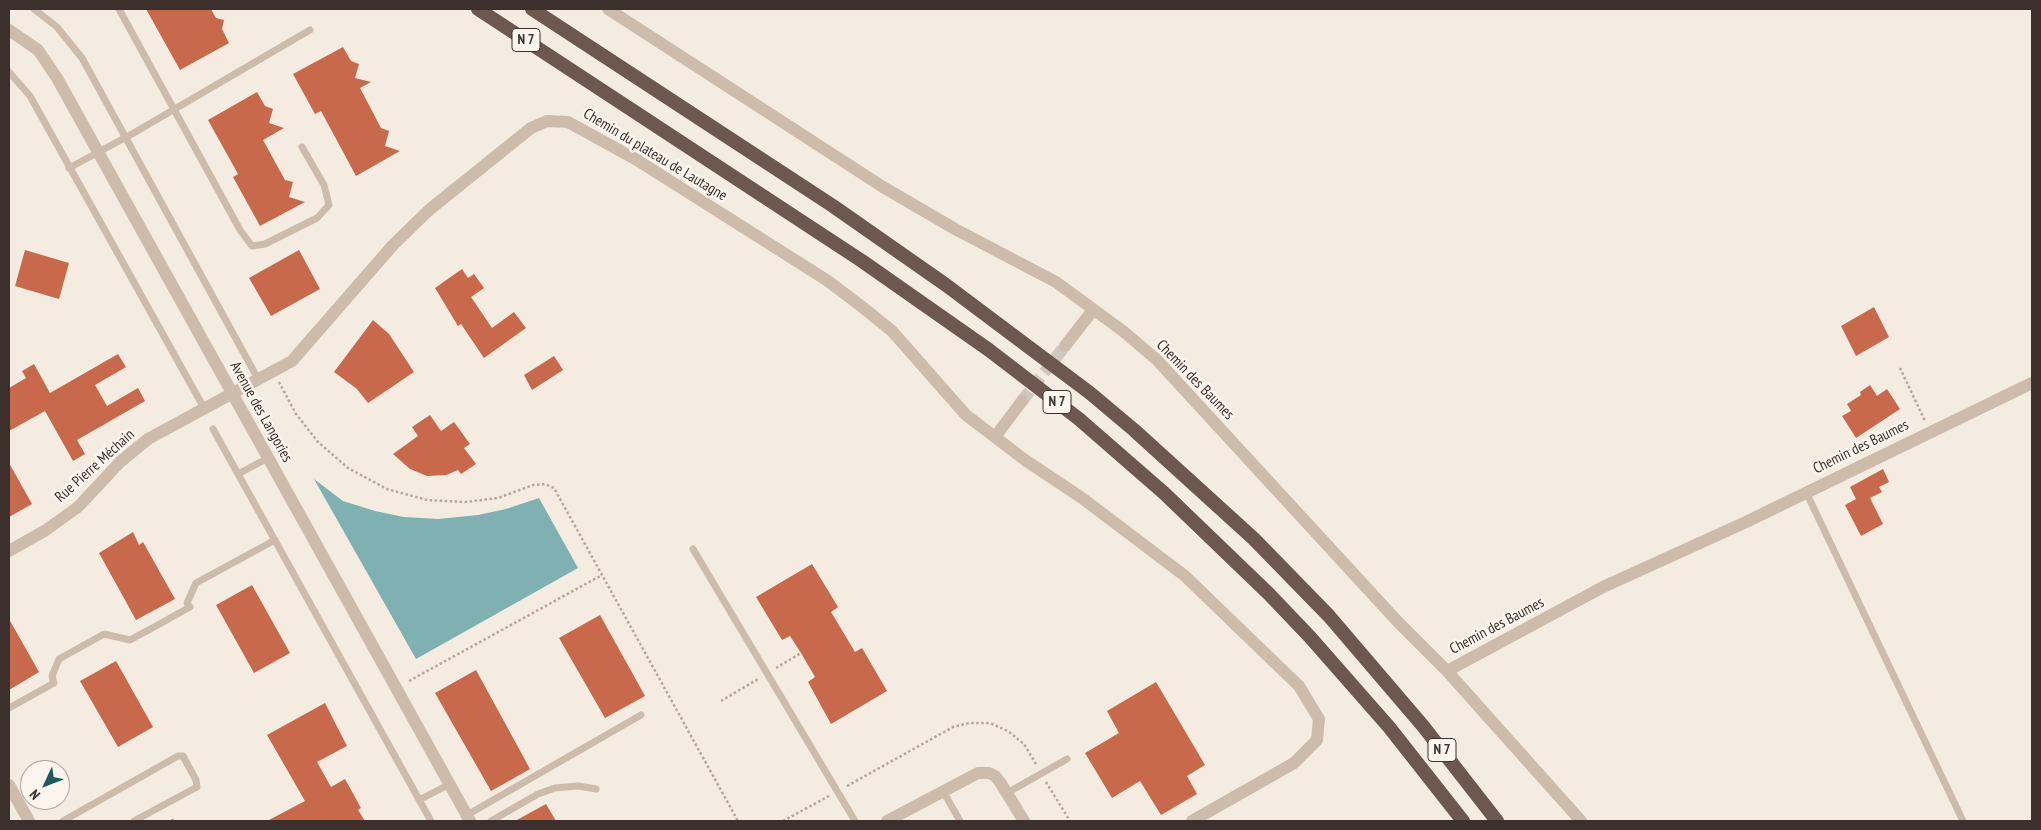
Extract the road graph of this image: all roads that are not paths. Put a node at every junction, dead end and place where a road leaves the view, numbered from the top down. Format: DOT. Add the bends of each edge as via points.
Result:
graph roads {
  1 [pos="34,9"];
  2 [pos="118,9"];
  3 [pos="478,9"];
  4 [pos="532,9"];
  5 [pos="608,9"];
  6 [pos="9,30"];
  7 [pos="310,30"];
  8 [pos="9,72"];
  9 [pos="173,109"];
  10 [pos="125,138"];
  11 [pos="302,147"];
  12 [pos="98,152"];
  13 [pos="69,168"];
  14 [pos="1093,310"];
  15 [pos="1065,346"];
  16 [pos="258,379"];
  17 [pos="2032,383"];
  18 [pos="232,393"];
  19 [pos="1022,401"];
  20 [pos="204,408"];
  21 [pos="213,429"];
  22 [pos="995,437"];
  23 [pos="268,458"];
  24 [pos="238,474"];
  25 [pos="1806,492"];
  26 [pos="275,540"];
  27 [pos="693,549"];
  28 [pos="9,551"];
  29 [pos="1447,671"];
  30 [pos="9,708"];
  31 [pos="641,715"];
  32 [pos="1067,759"];
  33 [pos="450,784"];
  34 [pos="9,785"];
  35 [pos="596,789"];
  36 [pos="943,791"];
  37 [pos="1008,794"];
  38 [pos="419,800"];
  39 [pos="468,818"];
  40 [pos="29,821"];
  41 [pos="63,821"];
  42 [pos="134,821"];
  43 [pos="431,821"];
  44 [pos="491,821"];
  45 [pos="855,821"];
  46 [pos="886,821"];
  47 [pos="960,821"];
  48 [pos="1024,821"];
  49 [pos="1192,821"];
  50 [pos="1462,821"];
  51 [pos="1497,821"];
  52 [pos="1581,821"];
  53 [pos="1963,821"];
  1 -- 10 [label="lane" via="57,27 82,58"];
  2 -- 9 [label="lane"];
  3 -- 50 [label="highway, N 7" via="862,261 989,350 1079,419 1164,493 1275,600 1389,727"];
  4 -- 51 [label="highway, N 7" via="833,206 946,285 1134,430 1254,539 1329,616 1418,719"];
  5 -- 14 [label="street" via="883,188 955,230 1056,282"];
  6 -- 12 [label="street, Avenue des Langories" via="38,50"];
  7 -- 9 [label="lane"];
  8 -- 13 [label="lane" via="30,96"];
  9 -- 10 [label="lane"];
  9 -- 11 [label="lane" via="252,246 265,244 317,218 329,205 324,185"];
  10 -- 12 [label="lane"];
  10 -- 16 [label="lane"];
  12 -- 13 [label="lane"];
  12 -- 18 [label="street, Avenue des Langories"];
  13 -- 20 [label="lane"];
  14 -- 15 [label="street"];
  14 -- 29 [label="street, Chemin des Baumes" via="1124,331 1157,360"];
  16 -- 18 [label="street, Chemin du plateau de Lautagne"];
  16 -- 22 [label="street, Chemin du plateau de Lautagne" via="292,360 393,245 429,210 531,128 547,121 568,122 637,160 828,281 892,331 966,415"];
  17 -- 25 [label="street, Chemin des Baumes"];
  18 -- 20 [label="street, Rue Pierre Méchain"];
  18 -- 23 [label="street, Avenue des Langories"];
  19 -- 22 [label="street"];
  20 -- 28 [label="street, Rue Pierre Méchain" via="148,439 120,462 78,507"];
  21 -- 24 [label="lane"];
  22 -- 49 [label="street" via="1185,576 1299,686 1319,719 1317,740 1294,763"];
  23 -- 24 [label="lane"];
  23 -- 33 [label="street, Avenue des Langories"];
  24 -- 26 [label="lane"];
  25 -- 29 [label="street, Chemin des Baumes" via="1603,587"];
  25 -- 53 [label="lane"];
  26 -- 30 [label="lane" via="196,584 187,603 190,607 156,626 130,640 104,634 59,659 52,676 54,683"];
  26 -- 38 [label="lane"];
  27 -- 45 [label="lane"];
  29 -- 52 [label="street"];
  31 -- 39 [label="lane"];
  32 -- 37 [label="lane"];
  33 -- 38 [label="lane"];
  33 -- 39 [label="street, Avenue des Langories"];
  34 -- 40 [label="street"];
  35 -- 44 [label="lane" via="578,786 555,788"];
  36 -- 37 [label="street" via="978,773 988,773 995,776"];
  36 -- 46 [label="street"];
  36 -- 47 [label="lane"];
  37 -- 48 [label="street"];
  38 -- 43 [label="lane"];
  41 -- 42 [label="lane" via="183,756 197,787"];
}
